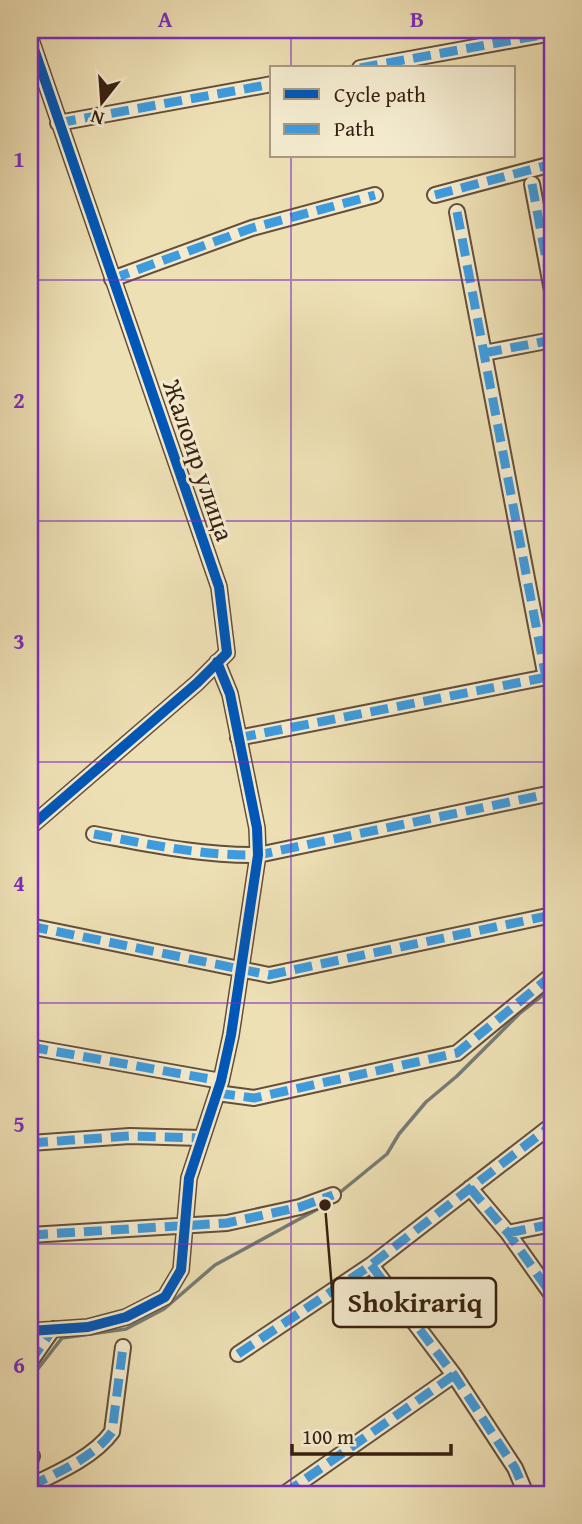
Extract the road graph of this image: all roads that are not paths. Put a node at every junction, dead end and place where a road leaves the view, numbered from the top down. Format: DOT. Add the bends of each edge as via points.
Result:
graph roads {
  1 [pos="552,33"];
  2 [pos="30,37"];
  3 [pos="371,66"];
  4 [pos="270,84"];
  5 [pos="58,123"];
  6 [pos="552,164"];
  7 [pos="532,184"];
  8 [pos="374,195"];
  9 [pos="435,195"];
  10 [pos="457,212"];
  11 [pos="112,279"];
  12 [pos="552,290"];
  13 [pos="552,340"];
  14 [pos="484,353"];
  15 [pos="217,662"];
  16 [pos="549,677"];
  17 [pos="238,738"];
  18 [pos="552,793"];
  19 [pos="30,827"];
  20 [pos="94,834"];
  21 [pos="258,855"];
  22 [pos="552,915"];
  23 [pos="30,926"];
  24 [pos="242,970"];
  25 [pos="552,975"];
  26 [pos="30,1047"];
  27 [pos="219,1087"];
  28 [pos="552,1125"];
  29 [pos="201,1138"];
  30 [pos="30,1143"];
  31 [pos="470,1188"];
  32 [pos="333,1195"];
  33 [pos="552,1224"];
  34 [pos="184,1225"];
  35 [pos="508,1233"];
  36 [pos="30,1235"];
  37 [pos="371,1265"];
  38 [pos="552,1295"];
  39 [pos="52,1329"];
  40 [pos="30,1331"];
  41 [pos="123,1347"];
  42 [pos="239,1354"];
  43 [pos="30,1362"];
  44 [pos="454,1375"];
  45 [pos="30,1486"];
  46 [pos="284,1494"];
  47 [pos="526,1494"];
  1 -- 3 [label="street"];
  2 -- 5 [label="street, Жалоир улица"];
  4 -- 5 [label="street"];
  5 -- 11 [label="street, Жалоир улица"];
  6 -- 9 [label="street"];
  7 -- 12 [label="street"];
  8 -- 11 [label="street" via="252,228"];
  10 -- 14 [label="street"];
  11 -- 15 [label="street, Жалоир улица" via="219,587 227,653"];
  13 -- 14 [label="street"];
  14 -- 16 [label="street"];
  15 -- 17 [label="street" via="230,694"];
  15 -- 19 [label="street"];
  16 -- 17 [label="street"];
  17 -- 21 [label="street" via="257,828"];
  18 -- 21 [label="street"];
  20 -- 21 [label="street" via="177,850"];
  21 -- 24 [label="street"];
  22 -- 24 [label="street" via="268,975"];
  23 -- 24 [label="street"];
  24 -- 27 [label="street"];
  25 -- 27 [label="street" via="457,1054 254,1098"];
  26 -- 27 [label="street"];
  27 -- 29 [label="street"];
  28 -- 31 [label="street"];
  29 -- 30 [label="street" via="130,1136"];
  29 -- 34 [label="street" via="189,1178"];
  31 -- 35 [label="street"];
  31 -- 37 [label="street"];
  32 -- 34 [label="street" via="227,1223"];
  33 -- 35 [label="street"];
  34 -- 36 [label="street"];
  34 -- 39 [label="street" via="181,1270 165,1297 126,1317"];
  35 -- 38 [label="street"];
  37 -- 42 [label="street"];
  37 -- 44 [label="street"];
  39 -- 40 [label="street"];
  39 -- 43 [label="street"];
  41 -- 45 [label="street" via="112,1432 94,1450"];
  44 -- 46 [label="street"];
  44 -- 47 [label="street" via="515,1468"];
}
